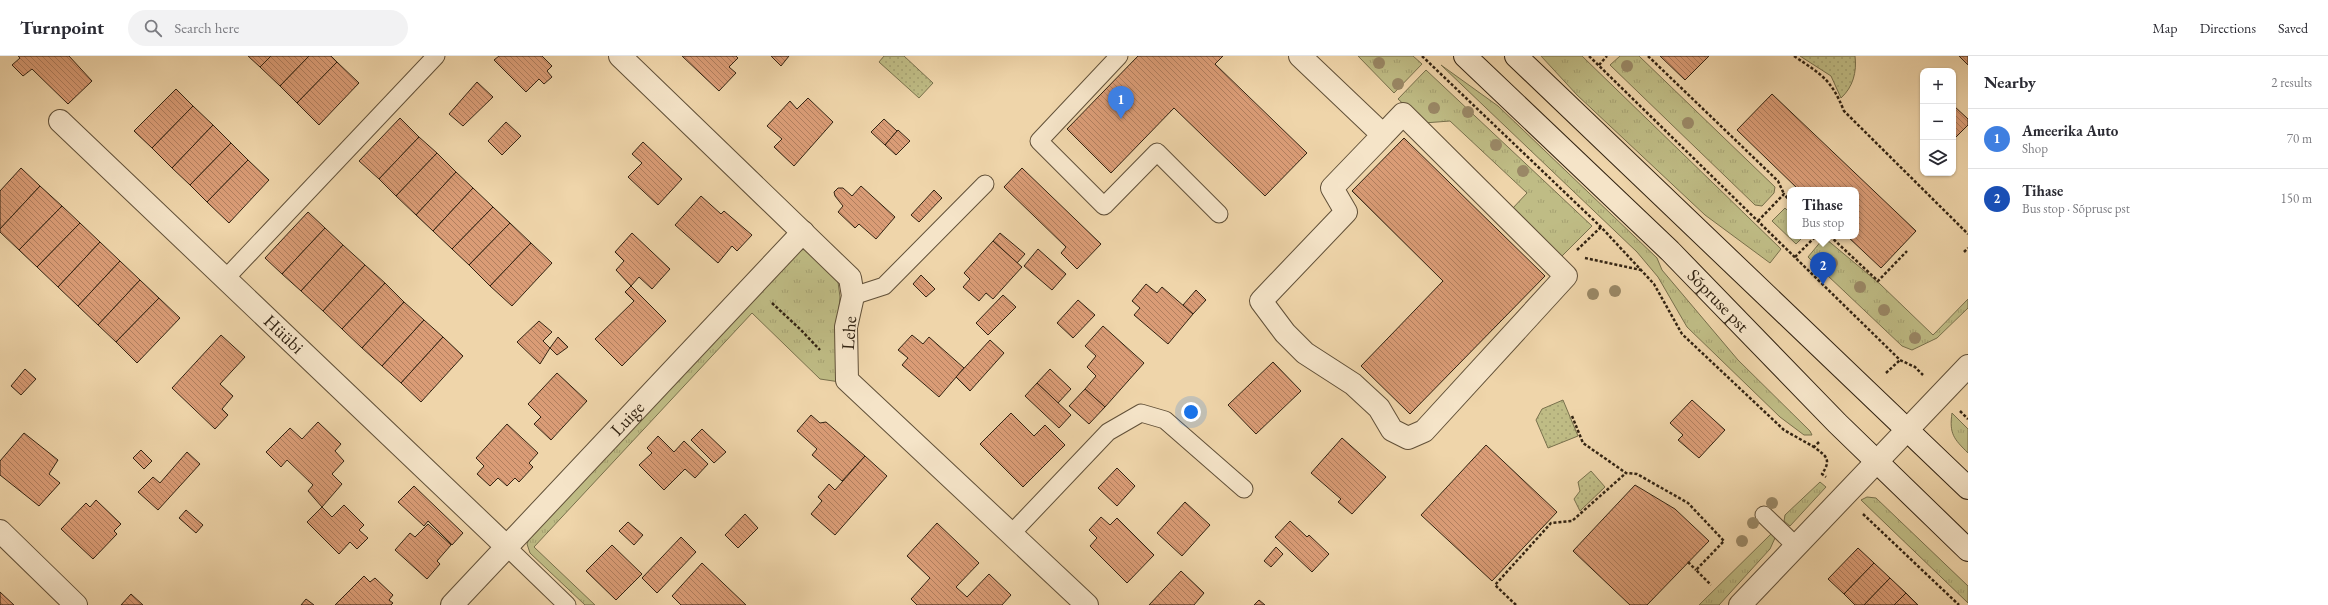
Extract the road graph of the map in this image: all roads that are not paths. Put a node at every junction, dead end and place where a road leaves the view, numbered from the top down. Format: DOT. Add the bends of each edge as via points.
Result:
graph roads {
  1 [pos="436,56"];
  2 [pos="620,56"];
  3 [pos="1119,56"];
  4 [pos="1300,56"];
  5 [pos="1465,56"];
  6 [pos="1516,56"];
  7 [pos="60,121"];
  8 [pos="1383,135"];
  9 [pos="985,184"];
  10 [pos="1219,214"];
  11 [pos="802,232"];
  12 [pos="225,279"];
  13 [pos="853,296"];
  14 [pos="1968,366"];
  15 [pos="1908,430"];
  16 [pos="1877,462"];
  17 [pos="1968,488"];
  18 [pos="1244,489"];
  19 [pos="1764,515"];
  20 [pos="0,531"];
  21 [pos="1011,534"];
  22 [pos="1796,546"];
  23 [pos="507,548"];
  24 [pos="1968,550"];
  25 [pos="76,605"];
  26 [pos="452,605"];
  27 [pos="567,605"];
  28 [pos="1086,605"];
  29 [pos="1740,605"];
  1 -- 12 [label="lane"];
  2 -- 11 [label="street, Lehe"];
  3 -- 10 [label="lane" via="1039,141 1104,206 1157,152"];
  4 -- 8 [label="street"];
  5 -- 16 [label="street, Sõpruse pst" via="1670,252"];
  6 -- 15 [label="street, Sõpruse pst"];
  7 -- 12 [label="street, Hüübi"];
  8 -- 8 [label="street" via="1332,188 1346,212 1261,301 1285,333 1305,353 1353,384 1379,408 1392,430 1408,438 1424,431 1566,276 1403,114"];
  9 -- 13 [label="lane" via="884,286"];
  11 -- 13 [label="street, Lehe" via="850,278"];
  11 -- 23 [label="street, Luige"];
  12 -- 23 [label="street, Hüübi"];
  13 -- 21 [label="street, Lehe" via="846,327 847,380"];
  14 -- 15 [label="street"];
  15 -- 16 [label="street"];
  15 -- 17 [label="street, Sõpruse pst"];
  16 -- 22 [label="street"];
  16 -- 24 [label="street, Sõpruse pst"];
  18 -- 21 [label="lane" via="1165,420 1141,413 1108,432"];
  19 -- 22 [label="lane"];
  20 -- 25 [label="street"];
  21 -- 28 [label="street"];
  22 -- 29 [label="street"];
  23 -- 26 [label="street, Luige"];
  23 -- 27 [label="lane"];
}
